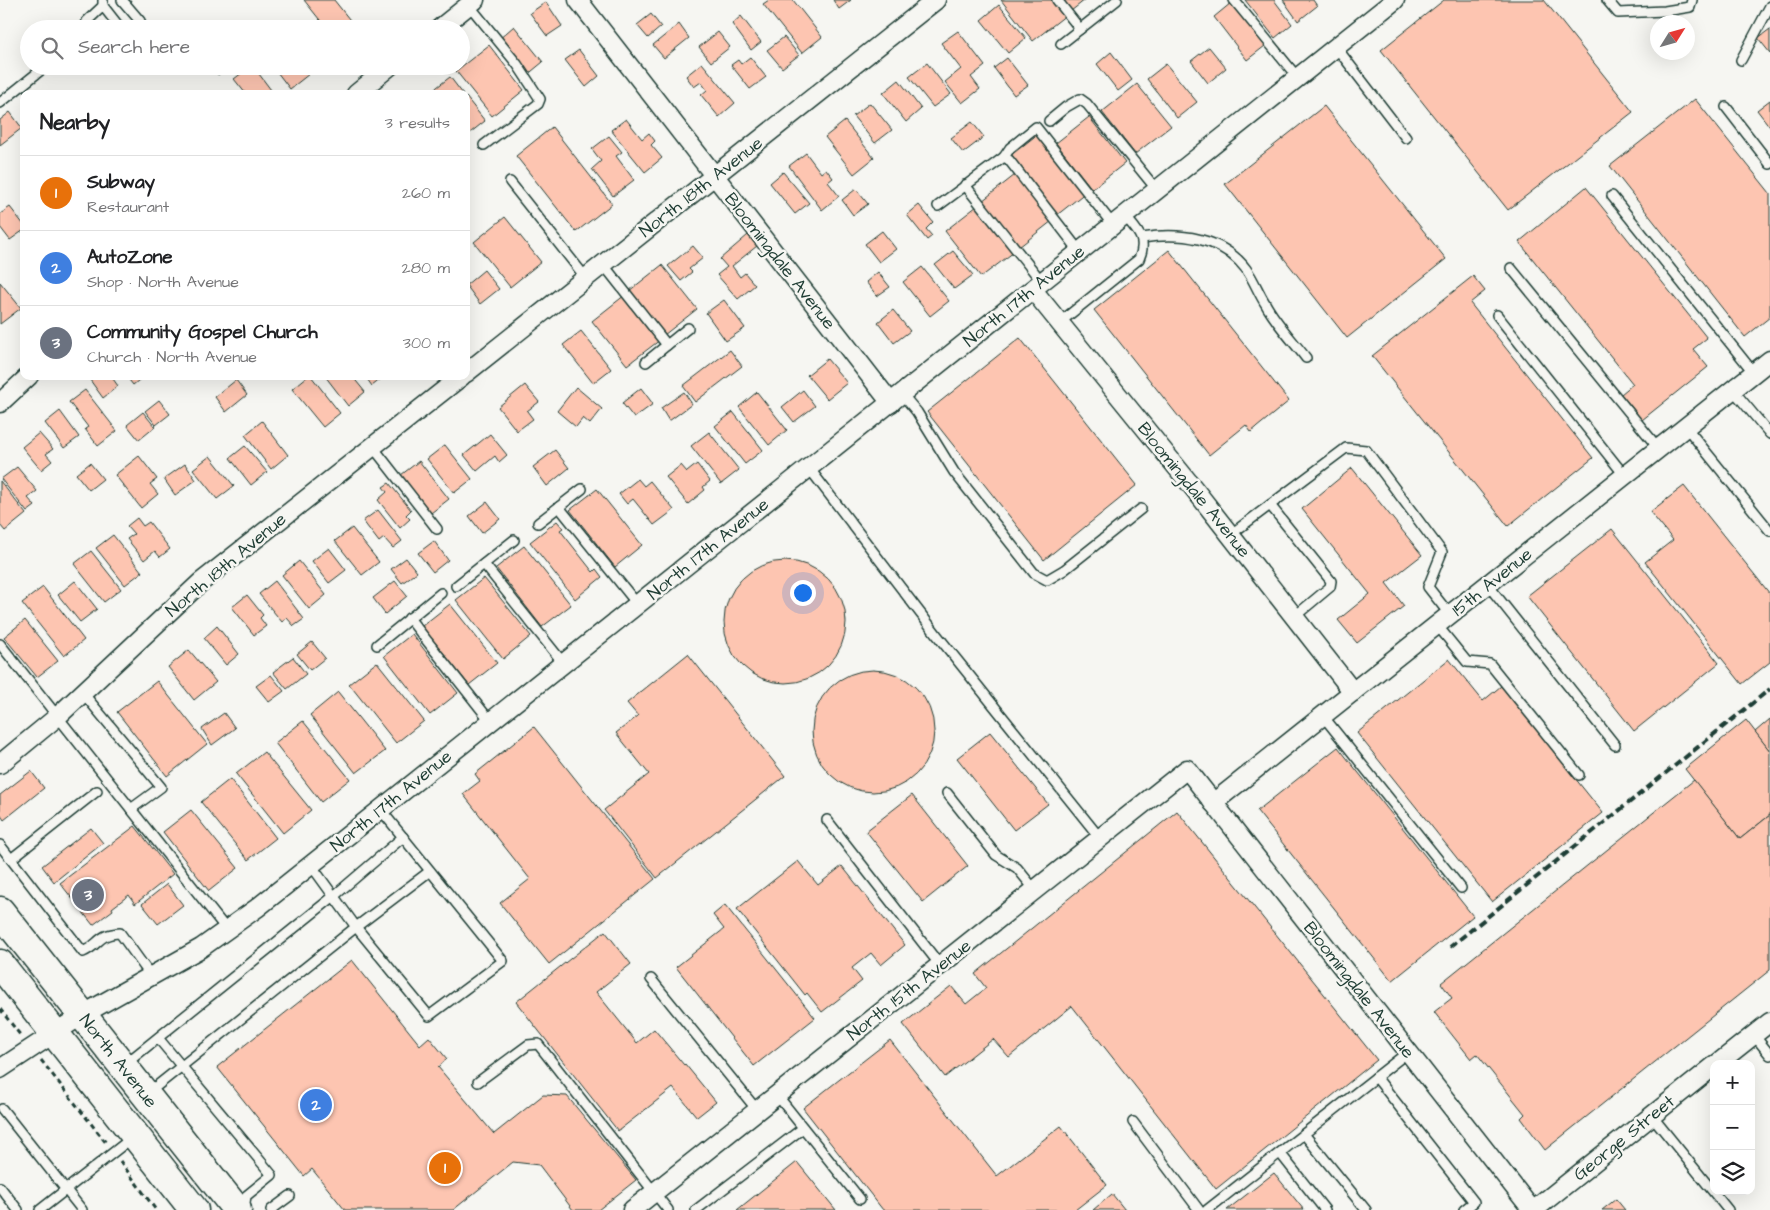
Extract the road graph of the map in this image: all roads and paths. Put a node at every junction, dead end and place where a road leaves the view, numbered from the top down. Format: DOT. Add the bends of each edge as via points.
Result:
graph roads {
  1 [pos="122,0"];
  2 [pos="578,0"];
  3 [pos="936,0"];
  4 [pos="1057,0"];
  5 [pos="1117,0"];
  6 [pos="1234,0"];
  7 [pos="1396,0"];
  8 [pos="1606,0"];
  9 [pos="1692,0"];
  10 [pos="472,2"];
  11 [pos="103,3"];
  12 [pos="1770,6"];
  13 [pos="87,20"];
  14 [pos="115,20"];
  15 [pos="139,20"];
  16 [pos="449,20"];
  17 [pos="1080,29"];
  18 [pos="1061,44"];
  19 [pos="1336,47"];
  20 [pos="1741,60"];
  21 [pos="35,75"];
  22 [pos="379,75"];
  23 [pos="1298,78"];
  24 [pos="361,90"];
  25 [pos="0,103"];
  26 [pos="1726,107"];
  27 [pos="1049,121"];
  28 [pos="1406,138"];
  29 [pos="484,145"];
  30 [pos="1004,157"];
  31 [pos="1770,164"];
  32 [pos="714,177"];
  33 [pos="510,182"];
  34 [pos="965,185"];
  35 [pos="1157,190"];
  36 [pos="1612,196"];
  37 [pos="938,206"];
  38 [pos="1119,221"];
  39 [pos="1142,238"];
  40 [pos="1080,252"];
  41 [pos="603,264"];
  42 [pos="1511,268"];
  43 [pos="586,278"];
  44 [pos="1038,286"];
  45 [pos="1497,315"];
  46 [pos="1059,323"];
  47 [pos="688,328"];
  48 [pos="667,345"];
  49 [pos="1306,358"];
  50 [pos="1770,360"];
  51 [pos="646,362"];
  52 [pos="470,370"];
  53 [pos="1754,373"];
  54 [pos="25,380"];
  55 [pos="457,380"];
  56 [pos="1733,390"];
  57 [pos="897,398"];
  58 [pos="0,403"];
  59 [pos="1686,427"];
  60 [pos="1770,434"];
  61 [pos="373,447"];
  62 [pos="1659,449"];
  63 [pos="809,468"];
  64 [pos="1625,476"];
  65 [pos="582,490"];
  66 [pos="1270,506"];
  67 [pos="559,507"];
  68 [pos="1141,509"];
  69 [pos="538,523"];
  70 [pos="437,529"];
  71 [pos="1770,531"];
  72 [pos="1230,535"];
  73 [pos="514,540"];
  74 [pos="484,564"];
  75 [pos="1488,585"];
  76 [pos="456,586"];
  77 [pos="441,593"];
  78 [pos="638,605"];
  79 [pos="1294,617"];
  80 [pos="409,618"];
  81 [pos="1443,620"];
  82 [pos="0,644"];
  83 [pos="377,645"];
  84 [pos="564,664"];
  85 [pos="1353,692"];
  86 [pos="83,693"];
  87 [pos="1323,716"];
  88 [pos="57,717"];
  89 [pos="491,722"];
  90 [pos="1616,745"];
  91 [pos="0,764"];
  92 [pos="1187,769"];
  93 [pos="1579,775"];
  94 [pos="96,791"];
  95 [pos="947,793"];
  96 [pos="1213,803"];
  97 [pos="130,809"];
  98 [pos="381,810"];
  99 [pos="827,820"];
  100 [pos="403,837"];
  101 [pos="1100,838"];
  102 [pos="0,845"];
  103 [pos="11,859"];
  104 [pos="311,865"];
  105 [pos="430,871"];
  106 [pos="1460,888"];
  107 [pos="1035,890"];
  108 [pos="334,896"];
  109 [pos="0,911"];
  110 [pos="356,927"];
  111 [pos="227,930"];
  112 [pos="0,964"];
  113 [pos="940,965"];
  114 [pos="152,976"];
  115 [pos="651,979"];
  116 [pos="0,1009"];
  117 [pos="82,1015"];
  118 [pos="1770,1022"];
  119 [pos="16,1029"];
  120 [pos="54,1032"];
  121 [pos="1754,1034"];
  122 [pos="158,1038"];
  123 [pos="1408,1052"];
  124 [pos="1770,1055"];
  125 [pos="1722,1060"];
  126 [pos="42,1061"];
  127 [pos="122,1066"];
  128 [pos="182,1067"];
  129 [pos="2,1068"];
  130 [pos="1710,1069"];
  131 [pos="1376,1077"];
  132 [pos="478,1082"];
  133 [pos="146,1095"];
  134 [pos="777,1095"];
  135 [pos="2,1109"];
  136 [pos="757,1110"];
  137 [pos="1652,1116"];
  138 [pos="1133,1122"];
  139 [pos="803,1128"];
  140 [pos="1304,1134"];
  141 [pos="136,1136"];
  142 [pos="105,1142"];
  143 [pos="1280,1153"];
  144 [pos="122,1163"];
  145 [pos="0,1187"];
  146 [pos="66,1190"];
  147 [pos="654,1192"];
  148 [pos="290,1196"];
  149 [pos="860,1199"];
  150 [pos="18,1210"];
  151 [pos="40,1210"];
  152 [pos="82,1210"];
  153 [pos="156,1210"];
  154 [pos="194,1210"];
  155 [pos="237,1210"];
  156 [pos="244,1210"];
  157 [pos="271,1210"];
  158 [pos="632,1210"];
  159 [pos="668,1210"];
  160 [pos="696,1210"];
  161 [pos="1199,1210"];
  162 [pos="1207,1210"];
  163 [pos="1325,1210"];
  164 [pos="1366,1210"];
  165 [pos="1464,1210"];
  166 [pos="1533,1210"];
  167 [pos="1728,1210"];
  1 -- 15 [label="lane"];
  2 -- 32 [label="street, Bloomingdale Avenue"];
  3 -- 32 [label="street, North 18th Avenue"];
  4 -- 17 [label="lane"];
  5 -- 17 [label="lane"];
  6 -- 23 [label="lane"];
  7 -- 19 [label="street, North 17th Avenue"];
  8 -- 9 [label="lane" via="1618,13 1690,7"];
  10 -- 16 [label="street"];
  10 -- 29 [label="lane" via="540,99 538,104"];
  11 -- 13 [label="lane"];
  11 -- 14 [label="lane"];
  12 -- 20 [label="lane"];
  17 -- 18 [label="lane"];
  19 -- 23 [label="street, North 17th Avenue"];
  19 -- 28 [label="lane"];
  21 -- 25 [label="lane"];
  22 -- 24 [label="street"];
  23 -- 35 [label="street, North 17th Avenue"];
  26 -- 31 [label="lane"];
  27 -- 35 [label="lane" via="1080,99"];
  30 -- 34 [label="lane"];
  30 -- 38 [label="lane" via="1036,127"];
  30 -- 40 [label="lane"];
  32 -- 41 [label="street, North 18th Avenue"];
  32 -- 57 [label="street, Bloomingdale Avenue"];
  33 -- 43 [label="lane"];
  34 -- 37 [label="lane"];
  34 -- 44 [label="lane"];
  35 -- 38 [label="street, North 17th Avenue"];
  36 -- 53 [label="lane"];
  38 -- 39 [label="lane"];
  38 -- 40 [label="street, North 17th Avenue"];
  39 -- 46 [label="lane" via="1140,259"];
  39 -- 49 [label="lane" via="1188,236 1216,244 1232,254 1246,269 1265,304"];
  40 -- 44 [label="street, North 17th Avenue"];
  41 -- 43 [label="street, North 18th Avenue"];
  41 -- 48 [label="lane"];
  42 -- 62 [label="lane"];
  43 -- 52 [label="street, North 18th Avenue"];
  44 -- 46 [label="street, Bloomingdale Avenue"];
  44 -- 57 [label="street, North 17th Avenue"];
  45 -- 64 [label="lane"];
  46 -- 72 [label="street, Bloomingdale Avenue"];
  47 -- 48 [label="lane"];
  48 -- 51 [label="lane"];
  50 -- 53 [label="street, 15th Avenue"];
  53 -- 56 [label="street, 15th Avenue"];
  54 -- 58 [label="street"];
  55 -- 61 [label="street, North 18th Avenue"];
  56 -- 59 [label="street, 15th Avenue"];
  56 -- 60 [label="lane"];
  57 -- 63 [label="street, North 17th Avenue"];
  57 -- 68 [label="lane" via="917,412 954,472 1034,573 1047,580"];
  59 -- 62 [label="street, 15th Avenue"];
  59 -- 71 [label="lane"];
  61 -- 70 [label="lane"];
  61 -- 86 [label="street, North 18th Avenue" via="201,582"];
  62 -- 64 [label="street, 15th Avenue"];
  63 -- 78 [label="street, North 17th Avenue"];
  63 -- 101 [label="lane"];
  64 -- 75 [label="street, 15th Avenue"];
  65 -- 67 [label="lane"];
  66 -- 72 [label="lane"];
  66 -- 79 [label="lane" via="1331,581 1330,586"];
  66 -- 81 [label="lane" via="1346,448 1366,450 1442,552 1428,587"];
  67 -- 69 [label="lane"];
  67 -- 78 [label="lane"];
  72 -- 79 [label="street, Bloomingdale Avenue"];
  73 -- 74 [label="lane"];
  74 -- 76 [label="lane"];
  74 -- 84 [label="lane"];
  75 -- 81 [label="street, 15th Avenue"];
  75 -- 90 [label="lane"];
  77 -- 80 [label="lane"];
  78 -- 84 [label="street, North 17th Avenue"];
  79 -- 85 [label="street, Bloomingdale Avenue"];
  80 -- 83 [label="lane"];
  80 -- 89 [label="lane"];
  81 -- 85 [label="street, 15th Avenue"];
  81 -- 93 [label="lane" via="1467,662 1490,664"];
  82 -- 88 [label="lane"];
  84 -- 89 [label="street, North 17th Avenue"];
  85 -- 87 [label="street, 15th Avenue"];
  86 -- 88 [label="street, North 18th Avenue"];
  86 -- 97 [label="lane" via="161,787"];
  87 -- 96 [label="street, 15th Avenue"];
  87 -- 106 [label="lane"];
  88 -- 91 [label="street, North 18th Avenue"];
  88 -- 97 [label="lane"];
  89 -- 98 [label="street, North 17th Avenue"];
  92 -- 96 [label="street, Bloomingdale Avenue"];
  92 -- 101 [label="street, North 15th Avenue"];
  94 -- 103 [label="lane"];
  95 -- 107 [label="lane" via="996,856 1017,868"];
  96 -- 123 [label="street, Bloomingdale Avenue"];
  97 -- 111 [label="lane"];
  98 -- 100 [label="lane"];
  98 -- 104 [label="street, North 17th Avenue"];
  99 -- 113 [label="lane"];
  100 -- 105 [label="lane"];
  100 -- 108 [label="lane"];
  101 -- 107 [label="street, North 15th Avenue"];
  102 -- 103 [label="lane"];
  103 -- 114 [label="lane" via="83,952 108,933 120,933"];
  104 -- 108 [label="lane"];
  104 -- 111 [label="street, North 17th Avenue"];
  105 -- 110 [label="lane"];
  105 -- 110 [label="lane" via="503,961 429,1016"];
  107 -- 113 [label="street, North 15th Avenue"];
  108 -- 110 [label="lane"];
  108 -- 122 [label="lane"];
  109 -- 117 [label="main road, North Avenue"];
  110 -- 128 [label="lane"];
  111 -- 114 [label="street, North 17th Avenue"];
  112 -- 120 [label="main road, North Avenue"];
  113 -- 134 [label="street, North 15th Avenue"];
  114 -- 117 [label="street, North 17th Avenue"];
  115 -- 136 [label="lane"];
  116 -- 119 [label="path"];
  117 -- 120 [label="street, North 17th Avenue"];
  117 -- 127 [label="main road, North Avenue"];
  118 -- 121 [label="street"];
  120 -- 129 [label="street, North 17th Avenue"];
  120 -- 141 [label="main road, North Avenue"];
  121 -- 124 [label="lane"];
  121 -- 125 [label="street"];
  122 -- 127 [label="lane"];
  122 -- 128 [label="lane"];
  123 -- 131 [label="lane"];
  123 -- 166 [label="street, Bloomingdale Avenue"];
  126 -- 142 [label="path"];
  127 -- 133 [label="main road, North Avenue"];
  128 -- 133 [label="lane"];
  128 -- 156 [label="lane" via="272,1175 246,1196"];
  130 -- 137 [label="street, George Street"];
  131 -- 140 [label="lane"];
  131 -- 165 [label="lane" via="1474,1202"];
  132 -- 147 [label="lane" via="528,1046 538,1044"];
  133 -- 155 [label="main road, North Avenue"];
  134 -- 136 [label="street, North 15th Avenue"];
  134 -- 139 [label="lane"];
  135 -- 146 [label="lane"];
  136 -- 147 [label="street, North 15th Avenue"];
  137 -- 166 [label="street, George Street"];
  137 -- 167 [label="lane"];
  138 -- 161 [label="lane"];
  139 -- 149 [label="lane"];
  139 -- 160 [label="lane"];
  140 -- 143 [label="lane"];
  140 -- 164 [label="lane"];
  141 -- 146 [label="lane"];
  141 -- 154 [label="main road, North Avenue"];
  143 -- 162 [label="lane"];
  143 -- 163 [label="lane"];
  144 -- 153 [label="path"];
  145 -- 150 [label="lane"];
  146 -- 151 [label="lane"];
  146 -- 152 [label="lane"];
  147 -- 158 [label="street, North 15th Avenue"];
  147 -- 159 [label="lane"];
  148 -- 157 [label="lane"];
}
